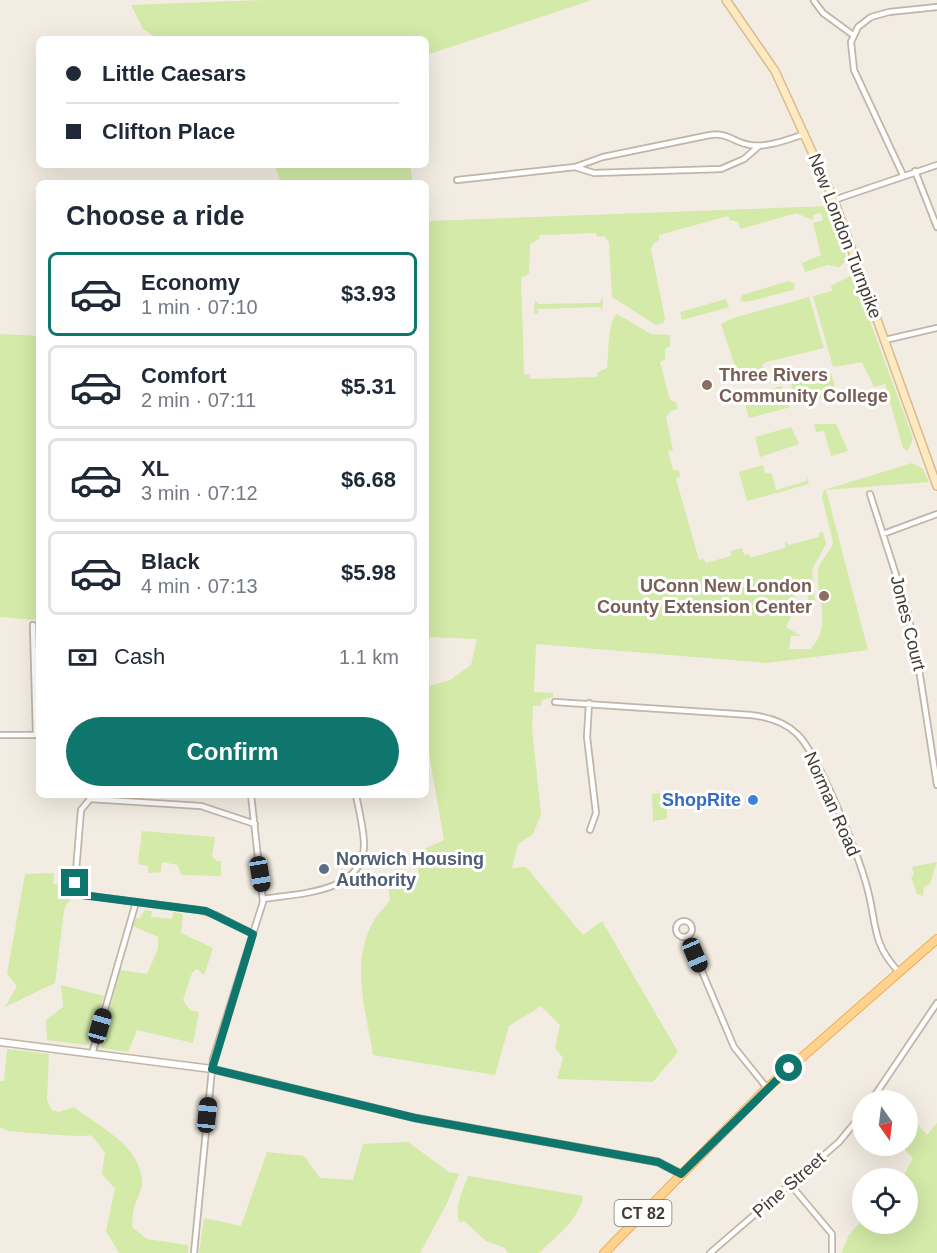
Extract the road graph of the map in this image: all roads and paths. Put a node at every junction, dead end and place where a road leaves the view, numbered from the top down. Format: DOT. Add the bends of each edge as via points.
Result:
graph roads {
  1 [pos="726,0"];
  2 [pos="814,1"];
  3 [pos="937,7"];
  4 [pos="853,35"];
  5 [pos="805,134"];
  6 [pos="759,146"];
  7 [pos="937,165"];
  8 [pos="575,167"];
  9 [pos="915,171"];
  10 [pos="903,175"];
  11 [pos="457,180"];
  12 [pos="834,200"];
  13 [pos="937,227"];
  14 [pos="937,328"];
  15 [pos="885,340"];
  16 [pos="937,486"];
  17 [pos="870,494"];
  18 [pos="937,514"];
  19 [pos="883,534"];
  20 [pos="33,625"];
  21 [pos="555,702"];
  22 [pos="589,704"];
  23 [pos="0,735"];
  24 [pos="937,785"];
  25 [pos="251,798"];
  26 [pos="356,798"];
  27 [pos="255,824"];
  28 [pos="590,830"];
  29 [pos="263,899"];
  30 [pos="135,902"];
  31 [pos="253,934"];
  32 [pos="687,936"];
  33 [pos="937,939"];
  34 [pos="898,971"];
  35 [pos="937,1002"];
  36 [pos="0,1042"];
  37 [pos="92,1054"];
  38 [pos="212,1069"];
  39 [pos="767,1088"];
  40 [pos="879,1090"];
  41 [pos="852,1126"];
  42 [pos="681,1174"];
  43 [pos="790,1184"];
  44 [pos="194,1253"];
  45 [pos="604,1253"];
  46 [pos="710,1253"];
  47 [pos="832,1253"];
  1 -- 5 [label="main road, New London Turnpike" via="775,71"];
  2 -- 4 [label="street" via="822,12"];
  3 -- 4 [label="street" via="878,15 862,23"];
  4 -- 10 [label="street" via="850,51 854,70"];
  5 -- 6 [label="street"];
  5 -- 12 [label="main road, New London Turnpike"];
  6 -- 8 [label="street" via="715,134 603,157"];
  6 -- 8 [label="street" via="744,159 721,169 594,173"];
  7 -- 9 [label="street"];
  8 -- 11 [label="street"];
  9 -- 10 [label="street"];
  9 -- 13 [label="street"];
  10 -- 12 [label="street"];
  12 -- 15 [label="main road, New London Turnpike"];
  14 -- 15 [label="street"];
  15 -- 16 [label="main road, New London Turnpike"];
  17 -- 19 [label="street, Jones Court"];
  18 -- 19 [label="street"];
  19 -- 24 [label="street, Jones Court" via="907,609"];
  20 -- 23 [label="street" via="36,735"];
  21 -- 22 [label="street, Norman Road"];
  22 -- 28 [label="street" via="587,734 596,813"];
  22 -- 34 [label="street, Norman Road" via="751,715 777,721 795,732 817,763 866,882 880,948"];
  25 -- 27 [label="street"];
  26 -- 29 [label="street" via="364,846 350,876 332,887"];
  27 -- 29 [label="street"];
  27 -- 30 [label="street" via="201,806 94,798 87,801 81,810 76,889 85,896"];
  29 -- 31 [label="street"];
  30 -- 31 [label="street" via="206,911"];
  30 -- 37 [label="street"];
  31 -- 38 [label="street"];
  32 -- 39 [label="street" via="734,1047"];
  33 -- 34 [label="main road, CT 82"];
  34 -- 39 [label="main road, CT 82"];
  35 -- 40 [label="street"];
  36 -- 37 [label="street"];
  37 -- 38 [label="street"];
  38 -- 42 [label="street" via="415,1118 658,1162"];
  38 -- 44 [label="street"];
  39 -- 42 [label="main road, CT 82"];
  41 -- 43 [label="street, Pine Street"];
  42 -- 45 [label="main road, CT 82"];
  43 -- 46 [label="street, Pine Street"];
  43 -- 47 [label="street" via="832,1234"];
}
